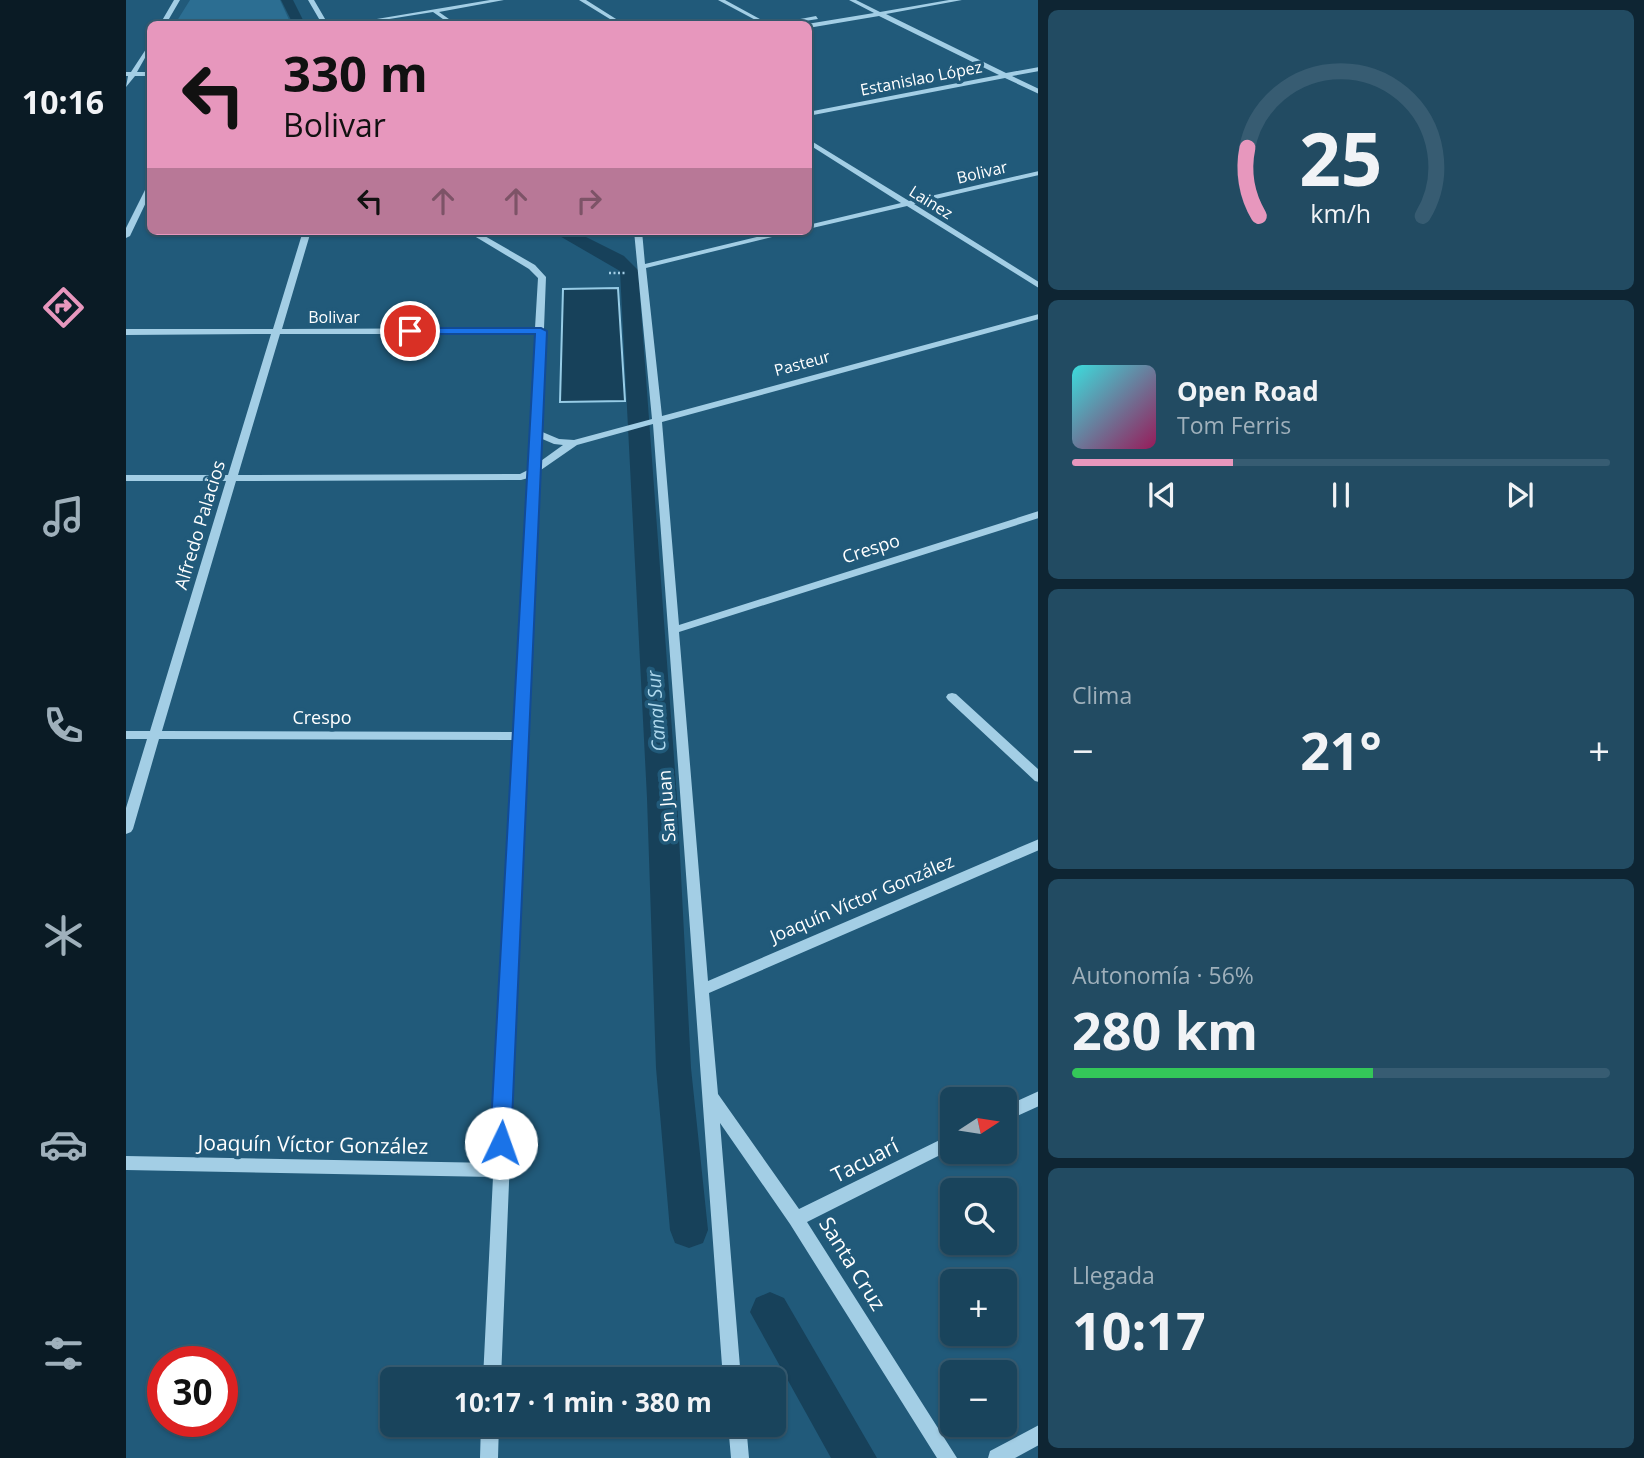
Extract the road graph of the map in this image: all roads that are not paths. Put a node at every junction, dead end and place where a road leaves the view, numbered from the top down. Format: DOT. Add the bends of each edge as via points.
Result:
graph roads {
  1 [pos="177,0"];
  2 [pos="311,0"];
  3 [pos="501,0"];
  4 [pos="582,0"];
  5 [pos="721,0"];
  6 [pos="852,0"];
  7 [pos="920,0"];
  8 [pos="958,0"];
  9 [pos="869,9"];
  10 [pos="435,11"];
  11 [pos="879,14"];
  12 [pos="165,21"];
  13 [pos="323,21"];
  14 [pos="370,21"];
  15 [pos="449,21"];
  16 [pos="616,21"];
  17 [pos="760,21"];
  18 [pos="795,21"];
  19 [pos="812,25"];
  20 [pos="147,50"];
  21 [pos="1038,69"];
  22 [pos="147,75"];
  23 [pos="1005,75"];
  24 [pos="128,79"];
  25 [pos="147,80"];
  26 [pos="1038,92"];
  27 [pos="812,113"];
  28 [pos="812,144"];
  29 [pos="1038,173"];
  30 [pos="147,194"];
  31 [pos="907,203"];
  32 [pos="812,226"];
  33 [pos="306,235"];
  34 [pos="477,235"];
  35 [pos="638,235"];
  36 [pos="775,235"];
  37 [pos="126,236"];
  38 [pos="641,267"];
  39 [pos="1038,286"];
  40 [pos="1038,316"];
  41 [pos="278,331"];
  42 [pos="541,331"];
  43 [pos="126,332"];
  44 [pos="657,418"];
  45 [pos="536,433"];
  46 [pos="574,443"];
  47 [pos="534,473"];
  48 [pos="232,477"];
  49 [pos="126,478"];
  50 [pos="1038,514"];
  51 [pos="674,630"];
  52 [pos="952,697"];
  53 [pos="126,735"];
  54 [pos="155,735"];
  55 [pos="519,736"];
  56 [pos="1038,778"];
  57 [pos="126,829"];
  58 [pos="1038,844"];
  59 [pos="701,990"];
  60 [pos="712,1098"];
  61 [pos="1038,1098"];
  62 [pos="1017,1108"];
  63 [pos="940,1147"];
  64 [pos="126,1163"];
  65 [pos="500,1170"];
  66 [pos="796,1219"];
  67 [pos="492,1367"];
  68 [pos="731,1367"];
  69 [pos="1038,1434"];
  70 [pos="490,1437"];
  71 [pos="738,1437"];
  72 [pos="489,1458"];
  73 [pos="740,1458"];
  74 [pos="948,1458"];
  75 [pos="997,1458"];
  1 -- 12 [label="street"];
  2 -- 13 [label="street"];
  3 -- 10 [label="street"];
  4 -- 16 [label="street"];
  5 -- 17 [label="street"];
  6 -- 9 [label="street"];
  7 -- 9 [label="street"];
  8 -- 11 [label="street"];
  9 -- 11 [label="street"];
  9 -- 18 [label="street"];
  10 -- 14 [label="street"];
  10 -- 15 [label="street"];
  11 -- 19 [label="street"];
  11 -- 23 [label="street"];
  20 -- 24 [label="street"];
  21 -- 23 [label="street, Estanislao López"];
  22 -- 24 [label="street"];
  23 -- 26 [label="street"];
  23 -- 27 [label="street, Estanislao López"];
  24 -- 25 [label="street"];
  28 -- 31 [label="street, Lainez"];
  29 -- 31 [label="street, Bolivar"];
  30 -- 37 [label="street"];
  31 -- 32 [label="street, Bolivar"];
  31 -- 39 [label="street, Lainez"];
  33 -- 41 [label="street, Alfredo Palacios"];
  34 -- 42 [label="street" via="538,271 542,277"];
  35 -- 38 [label="street, San Juan"];
  36 -- 38 [label="street"];
  38 -- 44 [label="street, San Juan"];
  40 -- 44 [label="street, Pasteur"];
  41 -- 42 [label="street, Bolivar"];
  41 -- 43 [label="street, Bolivar"];
  41 -- 48 [label="street, Alfredo Palacios"];
  42 -- 45 [label="street"];
  44 -- 46 [label="street, Pasteur"];
  44 -- 51 [label="street, San Juan"];
  45 -- 46 [label="street"];
  45 -- 47 [label="street"];
  46 -- 47 [label="street, Pasteur" via="556,452"];
  47 -- 48 [label="street" via="521,477"];
  47 -- 55 [label="street"];
  48 -- 49 [label="street"];
  48 -- 54 [label="street, Alfredo Palacios"];
  50 -- 51 [label="street, Crespo"];
  51 -- 59 [label="street, San Juan"];
  52 -- 56 [label="street"];
  53 -- 54 [label="street, Crespo"];
  54 -- 55 [label="street, Crespo"];
  54 -- 57 [label="street, Alfredo Palacios"];
  55 -- 65 [label="street"];
  58 -- 59 [label="street, Joaquín Víctor González"];
  59 -- 60 [label="street, San Juan"];
  60 -- 66 [label="street, Santa Cruz"];
  60 -- 68 [label="street, San Juan"];
  61 -- 62 [label="street"];
  63 -- 66 [label="street, Tacuarí"];
  64 -- 65 [label="street, Joaquín Víctor González"];
  65 -- 67 [label="street"];
  66 -- 74 [label="street, Santa Cruz"];
  69 -- 75 [label="street"];
  70 -- 72 [label="street"];
  71 -- 73 [label="street"];
}
